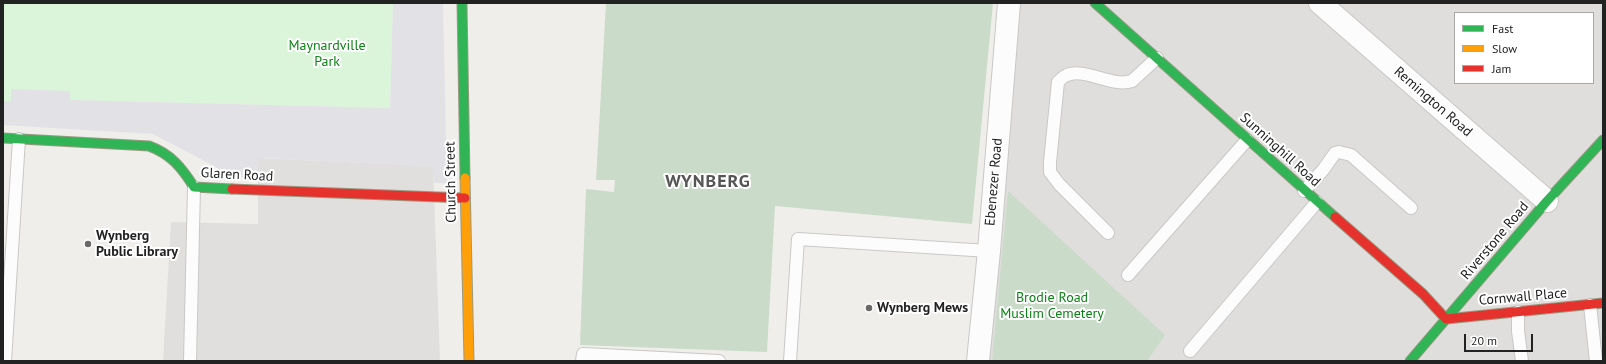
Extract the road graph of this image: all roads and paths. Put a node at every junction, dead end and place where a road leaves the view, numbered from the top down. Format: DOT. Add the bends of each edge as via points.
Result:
graph roads {
  1 [pos="462,3"];
  2 [pos="1009,3"];
  3 [pos="1095,3"];
  4 [pos="1320,3"];
  5 [pos="1157,58"];
  6 [pos="3,138"];
  7 [pos="19,139"];
  8 [pos="1247,140"];
  9 [pos="1603,140"];
  10 [pos="194,187"];
  11 [pos="1304,191"];
  12 [pos="464,198"];
  13 [pos="1547,201"];
  14 [pos="1317,202"];
  15 [pos="1411,208"];
  16 [pos="1108,233"];
  17 [pos="989,251"];
  18 [pos="1128,275"];
  19 [pos="1603,303"];
  20 [pos="1590,305"];
  21 [pos="1518,312"];
  22 [pos="1446,319"];
  23 [pos="1190,351"];
  24 [pos="5,361"];
  25 [pos="190,361"];
  26 [pos="469,361"];
  27 [pos="582,361"];
  28 [pos="719,361"];
  29 [pos="790,361"];
  30 [pos="978,361"];
  31 [pos="1410,361"];
  32 [pos="1522,361"];
  33 [pos="1596,361"];
  1 -- 12 [label="street, Church Street"];
  2 -- 17 [label="street, Ebenezer Road"];
  3 -- 5 [label="street, Sunninghill Road"];
  4 -- 13 [label="street, Remington Road"];
  5 -- 8 [label="street, Sunninghill Road"];
  5 -- 16 [label="lane" via="1127,83 1080,74 1066,76 1058,82 1050,172"];
  6 -- 7 [label="street, Glaren Road"];
  7 -- 10 [label="street, Glaren Road" via="149,146 167,154 182,166"];
  7 -- 24 [label="lane"];
  8 -- 11 [label="street, Sunninghill Road"];
  8 -- 18 [label="lane"];
  9 -- 13 [label="street, Riverstone Road"];
  10 -- 12 [label="street, Glaren Road"];
  10 -- 25 [label="lane"];
  11 -- 14 [label="street, Sunninghill Road"];
  11 -- 15 [label="lane" via="1335,153 1346,152"];
  12 -- 26 [label="street, Church Street"];
  13 -- 22 [label="street, Riverstone Road"];
  14 -- 22 [label="street, Sunninghill Road" via="1423,294"];
  14 -- 23 [label="lane"];
  17 -- 29 [label="lane" via="798,238"];
  17 -- 30 [label="street, Ebenezer Road"];
  19 -- 20 [label="street, Cornwall Place"];
  20 -- 21 [label="street, Cornwall Place"];
  20 -- 33 [label="lane"];
  21 -- 22 [label="street, Cornwall Place"];
  21 -- 32 [label="lane"];
  22 -- 31 [label="street, Riverstone Road"];
  27 -- 28 [label="lane" via="583,354"];
}
